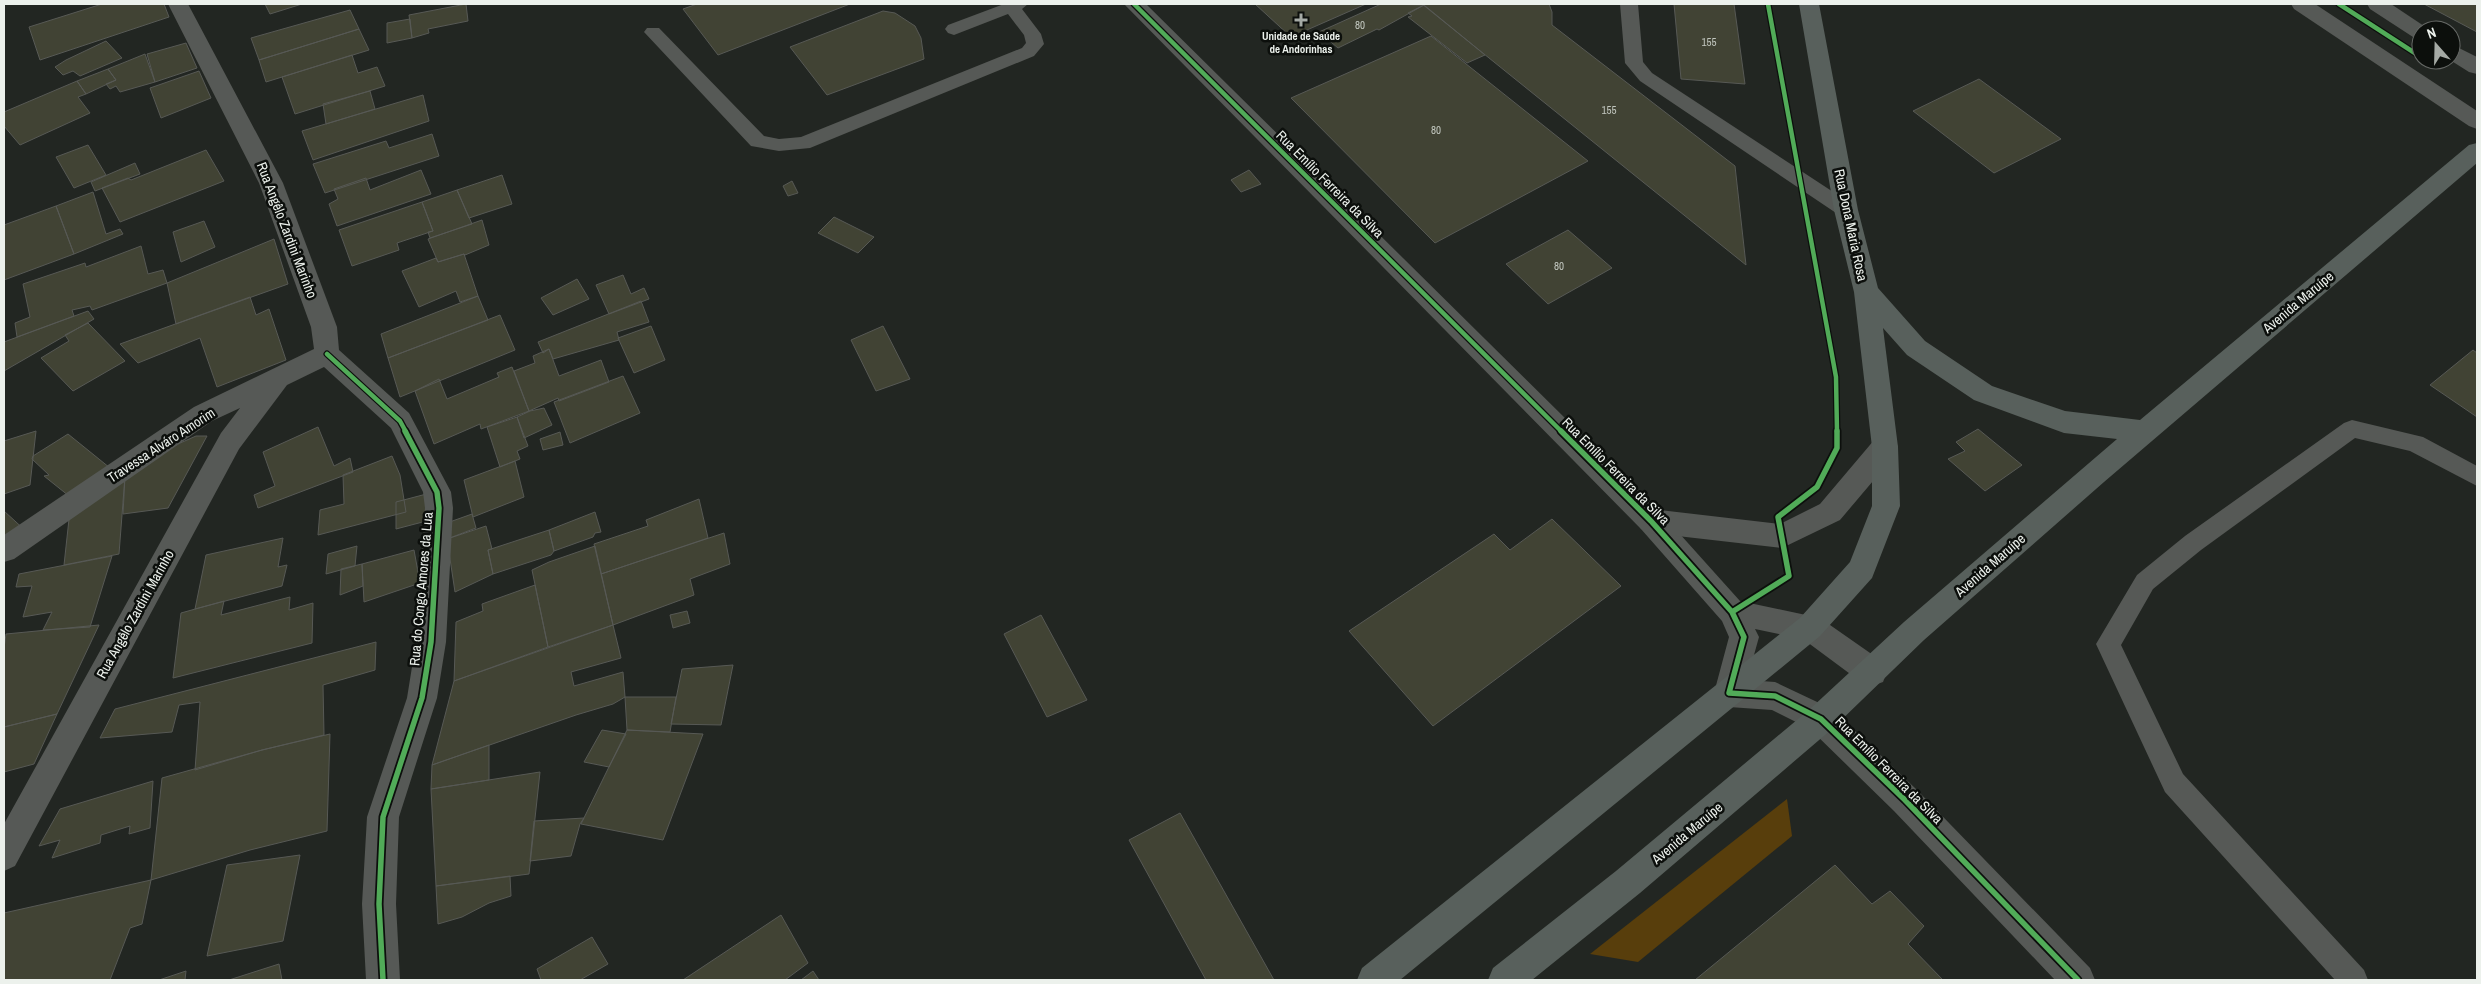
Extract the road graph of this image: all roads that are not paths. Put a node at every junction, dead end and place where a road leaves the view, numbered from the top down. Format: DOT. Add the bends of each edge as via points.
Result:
graph roads {
  1 [pos="178,4"];
  2 [pos="1134,4"];
  3 [pos="1629,4"];
  4 [pos="1809,4"];
  5 [pos="2301,4"];
  6 [pos="2377,4"];
  7 [pos="1015,5"];
  8 [pos="2411,26"];
  9 [pos="954,30"];
  10 [pos="653,32"];
  11 [pos="2461,57"];
  12 [pos="2477,67"];
  13 [pos="2477,121"];
  14 [pos="2477,151"];
  15 [pos="1846,210"];
  16 [pos="1866,292"];
  17 [pos="327,354"];
  18 [pos="277,379"];
  19 [pos="2146,431"];
  20 [pos="1885,447"];
  21 [pos="2477,476"];
  22 [pos="1651,521"];
  23 [pos="4,550"];
  24 [pos="1732,612"];
  25 [pos="1810,627"];
  26 [pos="1872,672"];
  27 [pos="1729,693"];
  28 [pos="1821,719"];
  29 [pos="4,855"];
  30 [pos="383,980"];
  31 [pos="1374,980"];
  32 [pos="1505,980"];
  33 [pos="2078,980"];
  34 [pos="2354,980"];
  1 -- 17 [label="street, Rua Angêlo Zardini Marinho" via="271,183 324,328"];
  2 -- 22 [label="street, Rua Emílio Ferreira da Silva"];
  3 -- 15 [label="lane" via="1634,63 1646,77"];
  4 -- 15 [label="main road, Rua Dona Maria Rosa"];
  5 -- 13 [label="street"];
  6 -- 8 [label="street"];
  7 -- 9 [label="lane"];
  7 -- 10 [label="lane" via="1035,44 1028,52 803,143 780,145 758,141"];
  11 -- 12 [label="street"];
  14 -- 19 [label="main road, Avenida Maruípe"];
  15 -- 16 [label="main road, Rua Dona Maria Rosa"];
  16 -- 19 [label="main road" via="1916,348 1983,393 2064,422"];
  16 -- 20 [label="main road, Rua Dona Maria Rosa"];
  17 -- 18 [label="street, Travessa Alváro Amorim"];
  17 -- 30 [label="street, Rua do Congo Amores da Lua" via="400,421 437,492 439,508 431,642 422,698 383,817 378,904"];
  18 -- 23 [label="street, Travessa Alváro Amorim" via="204,414"];
  18 -- 29 [label="street, Rua Angêlo Zardini Marinho" via="230,441"];
  19 -- 26 [label="main road, Avenida Maruípe" via="1922,624"];
  20 -- 22 [label="street" via="1830,512 1782,536"];
  20 -- 25 [label="main road" via="1886,506 1862,569"];
  21 -- 34 [label="lane" via="2415,443 2352,429 2193,543 2145,582 2108,644 2174,783"];
  22 -- 24 [label="street, Rua Emílio Ferreira da Silva"];
  24 -- 25 [label="street"];
  24 -- 27 [label="street, Rua Emílio Ferreira da Silva" via="1744,637"];
  25 -- 26 [label="street"];
  25 -- 27 [label="main road"];
  26 -- 28 [label="main road, Avenida Maruípe"];
  27 -- 28 [label="street, Rua Emílio Ferreira da Silva" via="1775,696"];
  27 -- 31 [label="main road"];
  28 -- 32 [label="main road, Avenida Maruípe" via="1628,882"];
  28 -- 33 [label="street, Rua Emílio Ferreira da Silva" via="1905,800"];
}
